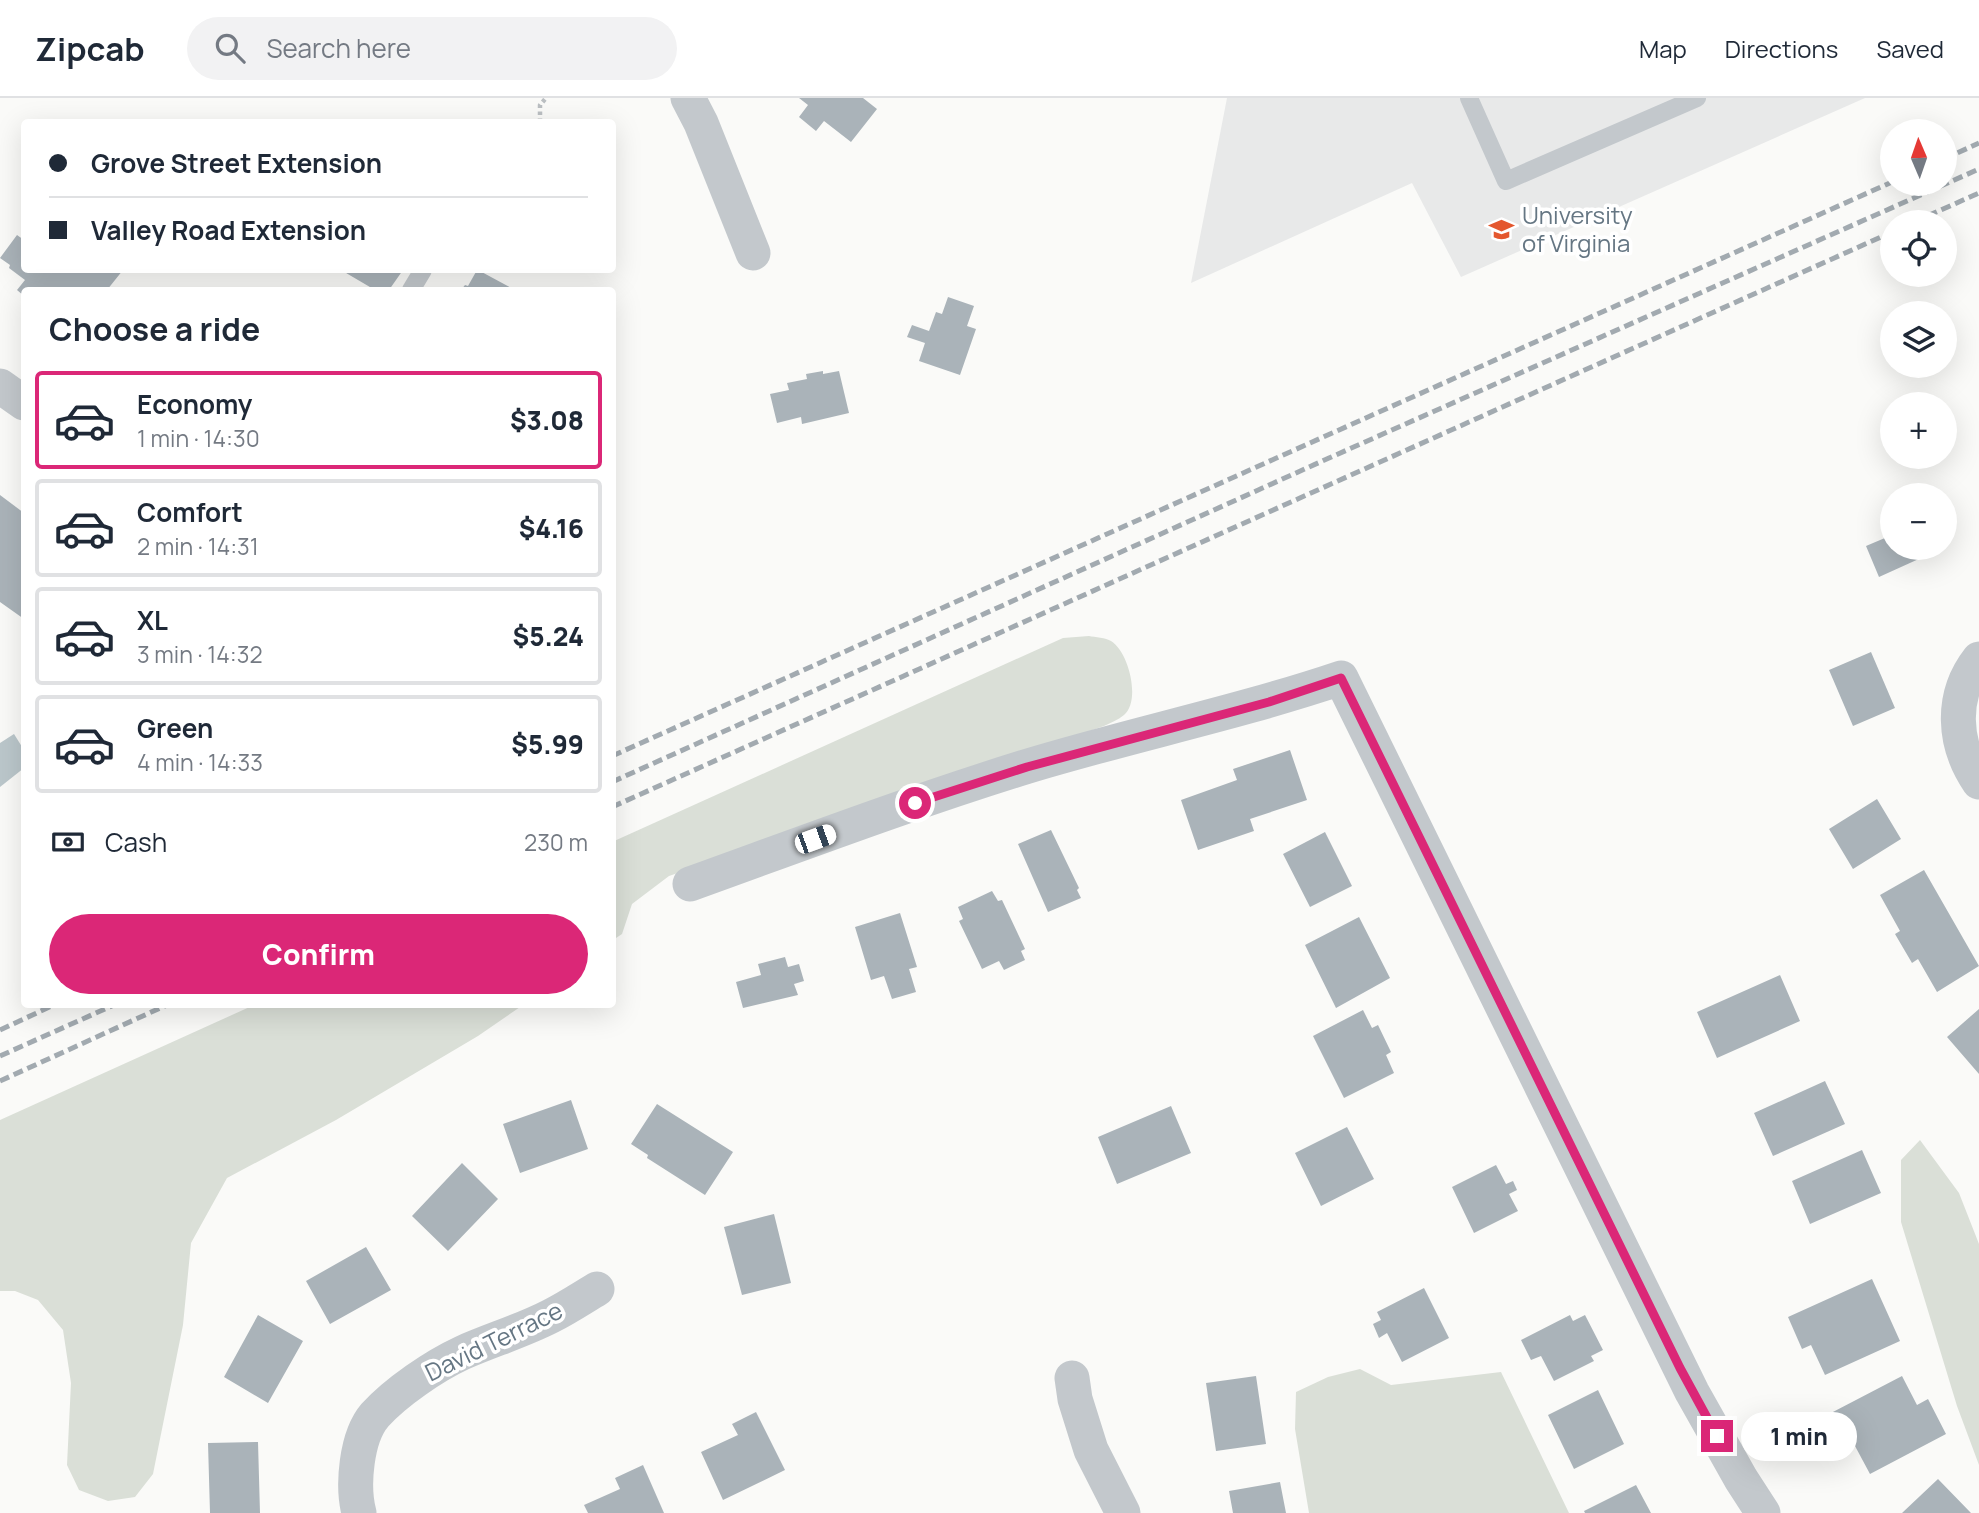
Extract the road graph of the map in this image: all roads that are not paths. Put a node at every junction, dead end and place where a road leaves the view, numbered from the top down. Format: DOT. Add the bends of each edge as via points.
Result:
graph roads {
  1 [pos="688,98"];
  2 [pos="1469,98"];
  3 [pos="1697,98"];
  4 [pos="753,253"];
  5 [pos="0,386"];
  6 [pos="21,401"];
  7 [pos="1979,659"];
  8 [pos="1979,782"];
  9 [pos="690,884"];
  10 [pos="597,1289"];
  11 [pos="1072,1378"];
  12 [pos="359,1513"];
  13 [pos="1122,1513"];
  14 [pos="1763,1513"];
  1 -- 4 [label="street"];
  2 -- 3 [label="lane" via="1506,181"];
  5 -- 6 [label="street"];
  7 -- 8 [label="street" via="1963,687 1957,717 1961,747"];
  9 -- 14 [label="street" via="1027,767 1341,678 1692,1392"];
  10 -- 12 [label="street, David Terrace" via="551,1316 460,1354 414,1382 374,1416 356,1469"];
  11 -- 13 [label="street" via="1091,1450"];
}
